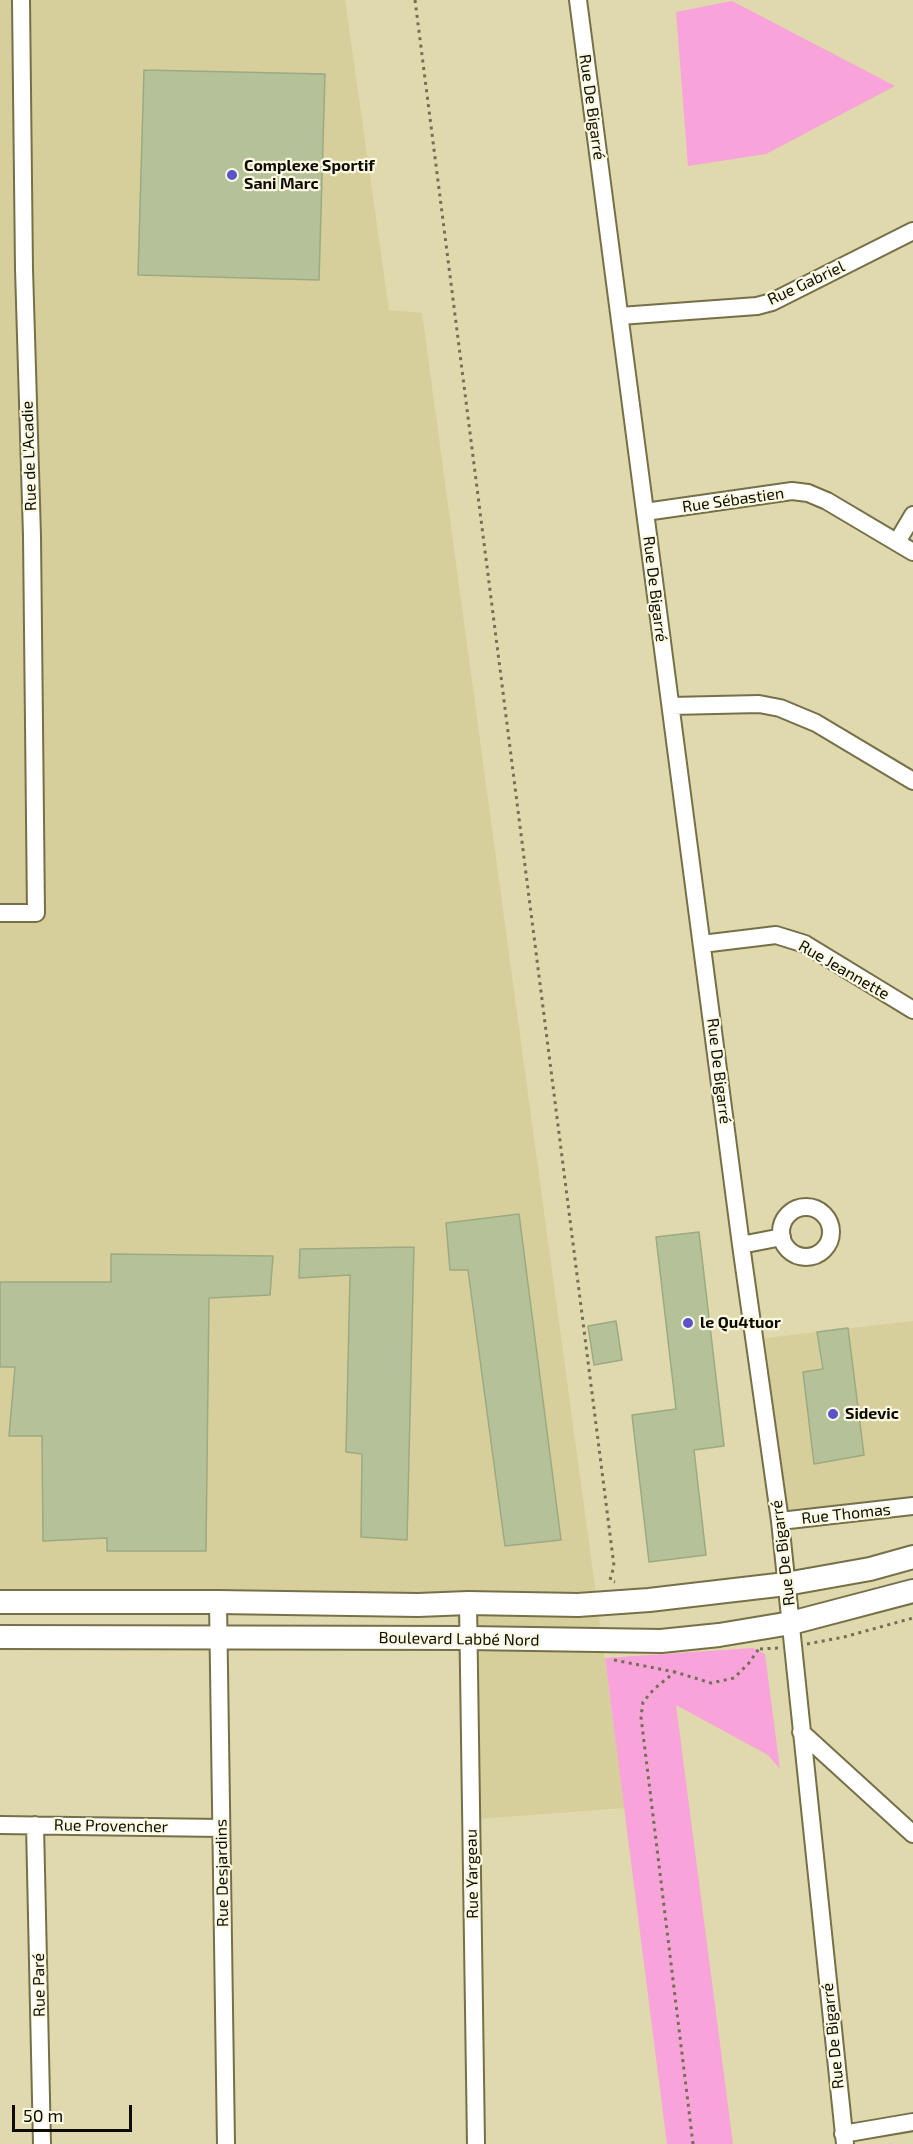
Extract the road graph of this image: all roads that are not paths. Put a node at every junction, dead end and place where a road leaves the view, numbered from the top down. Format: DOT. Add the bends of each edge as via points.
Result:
graph roads {
  1 [pos="21,0"];
  2 [pos="578,0"];
  3 [pos="913,231"];
  4 [pos="620,316"];
  5 [pos="645,512"];
  6 [pos="913,515"];
  7 [pos="897,542"];
  8 [pos="913,552"];
  9 [pos="670,706"];
  10 [pos="913,781"];
  11 [pos="0,913"];
  12 [pos="702,944"];
  13 [pos="913,1010"];
  14 [pos="782,1237"];
  15 [pos="741,1245"];
  16 [pos="913,1506"];
  17 [pos="780,1521"];
  18 [pos="913,1557"];
  19 [pos="786,1584"];
  20 [pos="913,1591"];
  21 [pos="0,1602"];
  22 [pos="218,1602"];
  23 [pos="468,1603"];
  24 [pos="791,1623"];
  25 [pos="0,1636"];
  26 [pos="219,1638"];
  27 [pos="468,1638"];
  28 [pos="801,1732"];
  29 [pos="0,1825"];
  30 [pos="35,1825"];
  31 [pos="221,1828"];
  32 [pos="913,1834"];
  33 [pos="913,2122"];
  34 [pos="844,2139"];
  35 [pos="42,2144"];
  36 [pos="226,2144"];
  37 [pos="476,2144"];
  1 -- 11 [label="street, Rue de L'Acadie" via="36,913"];
  2 -- 4 [label="street, Rue De Bigarré"];
  3 -- 4 [label="street, Rue Gabriel" via="772,302"];
  4 -- 5 [label="street, Rue De Bigarré"];
  5 -- 7 [label="street, Rue Sébastien" via="792,491 827,501"];
  5 -- 9 [label="street, Rue De Bigarré"];
  6 -- 7 [label="street"];
  7 -- 8 [label="street, Rue Sébastien"];
  9 -- 10 [label="street" via="759,704 780,708 816,723"];
  9 -- 12 [label="street, Rue De Bigarré"];
  12 -- 13 [label="street, Rue Jeannette" via="776,935 786,938 805,944"];
  12 -- 15 [label="street, Rue De Bigarré"];
  14 -- 15 [label="street"];
  15 -- 17 [label="street, Rue De Bigarré"];
  16 -- 17 [label="street, Rue Thomas"];
  17 -- 19 [label="street, Rue De Bigarré"];
  18 -- 19 [label="main road, Boulevard Labbé Nord"];
  19 -- 23 [label="main road, Boulevard Labbé Nord" via="578,1605"];
  19 -- 24 [label="street, Rue De Bigarré"];
  20 -- 24 [label="main road, Boulevard Labbé Nord"];
  21 -- 22 [label="main road, Boulevard Labbé Nord"];
  22 -- 23 [label="main road, Boulevard Labbé Nord"];
  22 -- 26 [label="street, Rue Desjardins"];
  23 -- 27 [label="street, Rue Yargeau"];
  24 -- 27 [label="main road, Boulevard Labbé Nord" via="662,1641"];
  24 -- 28 [label="street, Rue De Bigarré"];
  25 -- 26 [label="main road, Boulevard Labbé Nord"];
  26 -- 27 [label="main road, Boulevard Labbé Nord"];
  26 -- 31 [label="street, Rue Desjardins"];
  27 -- 37 [label="street, Rue Yargeau"];
  28 -- 32 [label="street"];
  28 -- 34 [label="street, Rue De Bigarré"];
  29 -- 30 [label="street, Rue Provencher"];
  30 -- 31 [label="street, Rue Provencher"];
  30 -- 35 [label="street, Rue Paré"];
  31 -- 36 [label="street, Rue Desjardins"];
  33 -- 34 [label="street"];
}
